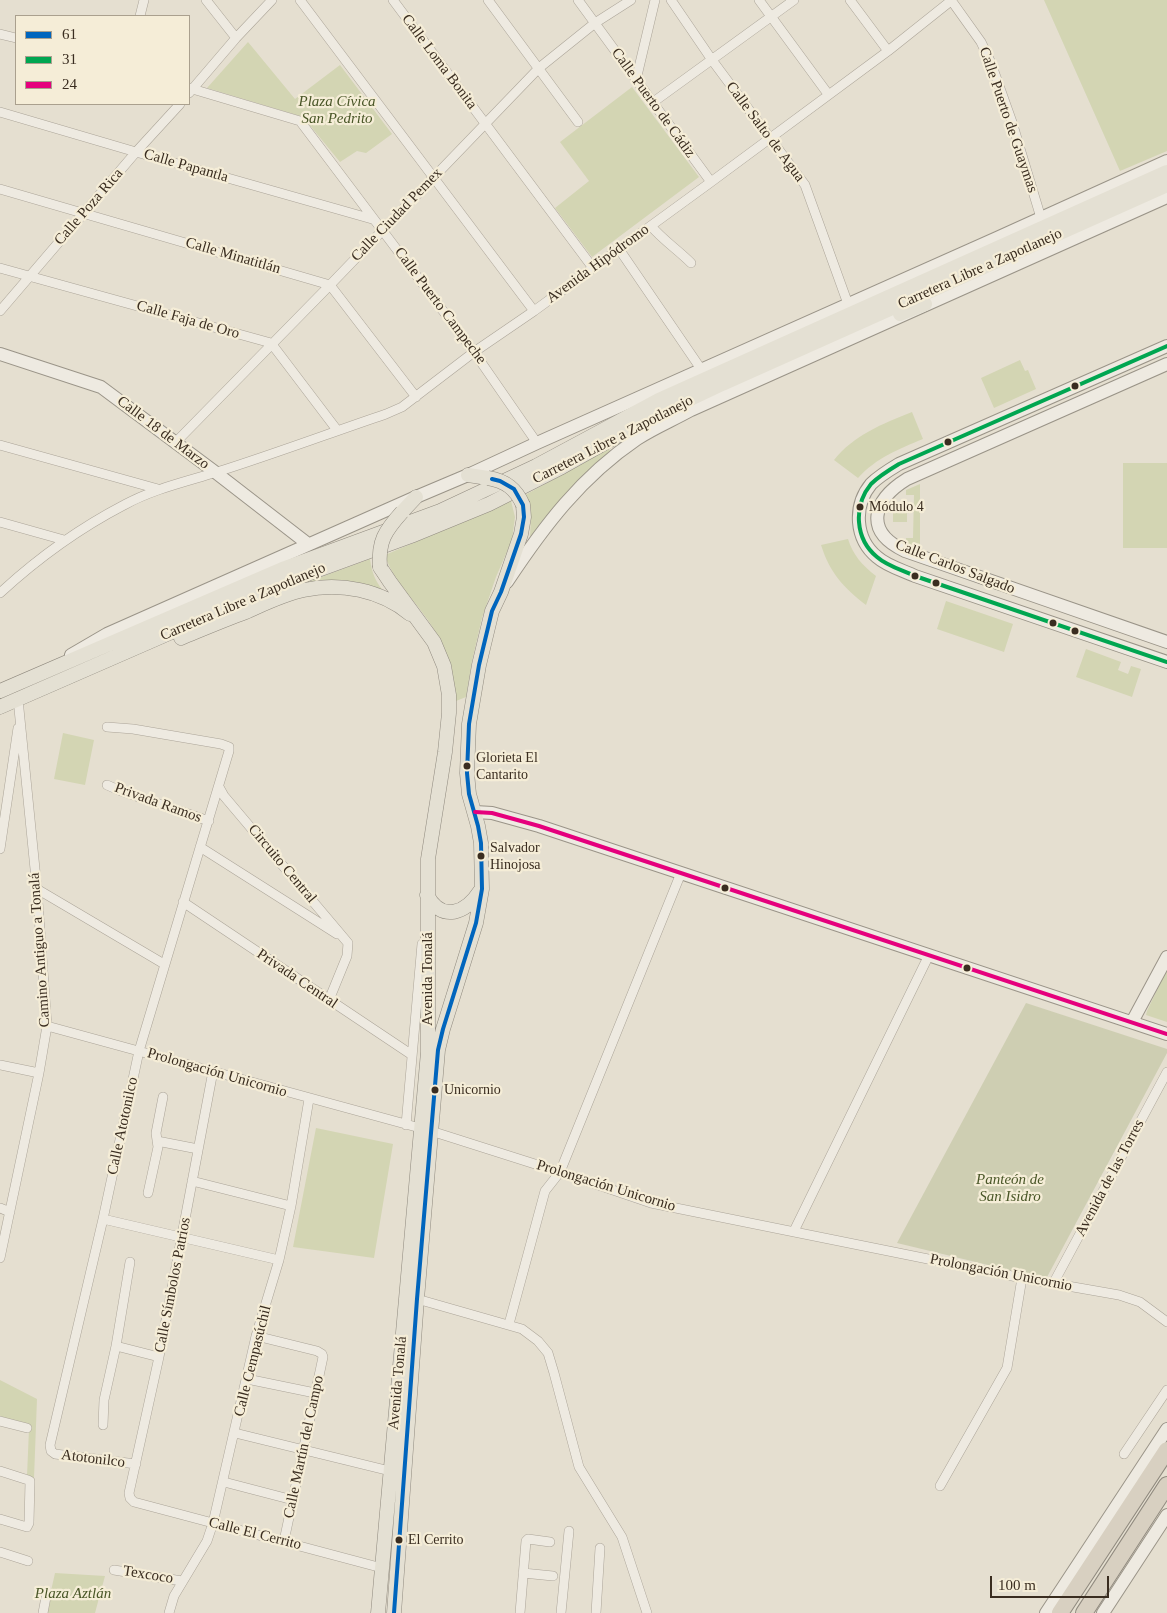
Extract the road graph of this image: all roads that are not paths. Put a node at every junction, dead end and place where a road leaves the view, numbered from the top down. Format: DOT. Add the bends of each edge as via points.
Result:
graph roads {
  1 [pos="144,0"];
  2 [pos="206,0"];
  3 [pos="272,0"];
  4 [pos="300,0"];
  5 [pos="393,0"];
  6 [pos="488,0"];
  7 [pos="578,0"];
  8 [pos="631,0"];
  9 [pos="655,0"];
  10 [pos="672,0"];
  11 [pos="759,0"];
  12 [pos="794,0"];
  13 [pos="850,0"];
  14 [pos="947,1"];
  15 [pos="140,15"];
  16 [pos="771,17"];
  17 [pos="595,23"];
  18 [pos="0,34"];
  19 [pos="15,38"];
  20 [pos="236,38"];
  21 [pos="888,51"];
  22 [pos="712,60"];
  23 [pos="539,68"];
  24 [pos="636,80"];
  25 [pos="190,90"];
  26 [pos="828,94"];
  27 [pos="652,103"];
  28 [pos="179,105"];
  29 [pos="0,112"];
  30 [pos="578,122"];
  31 [pos="486,124"];
  32 [pos="770,138"];
  33 [pos="136,152"];
  34 [pos="1167,161"];
  35 [pos="1167,172"];
  36 [pos="434,177"];
  37 [pos="711,182"];
  38 [pos="1167,185"];
  39 [pos="0,189"];
  40 [pos="1167,197"];
  41 [pos="84,213"];
  42 [pos="372,218"];
  43 [pos="1041,218"];
  44 [pos="651,226"];
  45 [pos="383,230"];
  46 [pos="619,249"];
  47 [pos="690,263"];
  48 [pos="0,268"];
  49 [pos="593,268"];
  50 [pos="30,276"];
  51 [pos="330,285"];
  52 [pos="848,304"];
  53 [pos="925,304"];
  54 [pos="0,311"];
  55 [pos="534,311"];
  56 [pos="272,343"];
  57 [pos="814,343"];
  58 [pos="1167,346"];
  59 [pos="474,352"];
  60 [pos="0,354"];
  61 [pos="1167,364"];
  62 [pos="701,369"];
  63 [pos="416,397"];
  64 [pos="337,430"];
  65 [pos="537,442"];
  66 [pos="175,443"];
  67 [pos="0,445"];
  68 [pos="215,472"];
  69 [pos="468,476"];
  70 [pos="158,489"];
  71 [pos="416,496"];
  72 [pos="0,522"];
  73 [pos="64,540"];
  74 [pos="308,544"];
  75 [pos="500,592"];
  76 [pos="0,593"];
  77 [pos="420,622"];
  78 [pos="1167,642"];
  79 [pos="1167,662"];
  80 [pos="35,675"];
  81 [pos="0,691"];
  82 [pos="23,697"];
  83 [pos="0,707"];
  84 [pos="20,715"];
  85 [pos="108,727"];
  86 [pos="107,785"];
  87 [pos="218,787"];
  88 [pos="475,812"];
  89 [pos="208,821"];
  90 [pos="200,847"];
  91 [pos="0,849"];
  92 [pos="681,873"];
  93 [pos="37,889"];
  94 [pos="482,889"];
  95 [pos="427,901"];
  96 [pos="183,902"];
  97 [pos="346,940"];
  98 [pos="929,955"];
  99 [pos="1167,957"];
  100 [pos="164,964"];
  101 [pos="329,1000"];
  102 [pos="1132,1022"];
  103 [pos="47,1026"];
  104 [pos="1167,1034"];
  105 [pos="139,1051"];
  106 [pos="412,1055"];
  107 [pos="0,1065"];
  108 [pos="212,1071"];
  109 [pos="1167,1072"];
  110 [pos="39,1073"];
  111 [pos="163,1097"];
  112 [pos="309,1099"];
  113 [pos="406,1125"];
  114 [pos="426,1130"];
  115 [pos="157,1141"];
  116 [pos="198,1149"];
  117 [pos="560,1172"];
  118 [pos="192,1181"];
  119 [pos="148,1193"];
  120 [pos="291,1206"];
  121 [pos="0,1208"];
  122 [pos="10,1212"];
  123 [pos="103,1218"];
  124 [pos="794,1231"];
  125 [pos="182,1236"];
  126 [pos="0,1258"];
  127 [pos="279,1260"];
  128 [pos="130,1262"];
  129 [pos="1022,1278"];
  130 [pos="1053,1284"];
  131 [pos="417,1299"];
  132 [pos="1167,1322"];
  133 [pos="509,1324"];
  134 [pos="256,1336"];
  135 [pos="116,1346"];
  136 [pos="159,1357"];
  137 [pos="247,1378"];
  138 [pos="1167,1390"];
  139 [pos="315,1393"];
  140 [pos="0,1421"];
  141 [pos="102,1425"];
  142 [pos="27,1428"];
  143 [pos="1167,1429"];
  144 [pos="235,1433"];
  145 [pos="302,1450"];
  146 [pos="1167,1450"];
  147 [pos="50,1451"];
  148 [pos="1124,1454"];
  149 [pos="136,1464"];
  150 [pos="0,1471"];
  151 [pos="390,1471"];
  152 [pos="224,1482"];
  153 [pos="940,1486"];
  154 [pos="1167,1486"];
  155 [pos="130,1498"];
  156 [pos="293,1500"];
  157 [pos="1167,1515"];
  158 [pos="0,1519"];
  159 [pos="214,1523"];
  160 [pos="569,1531"];
  161 [pos="284,1541"];
  162 [pos="550,1542"];
  163 [pos="600,1548"];
  164 [pos="0,1552"];
  165 [pos="28,1562"];
  166 [pos="382,1568"];
  167 [pos="114,1570"];
  168 [pos="523,1573"];
  169 [pos="552,1576"];
  170 [pos="182,1581"];
  171 [pos="46,1597"];
  172 [pos="43,1613"];
  173 [pos="168,1613"];
  174 [pos="378,1613"];
  175 [pos="395,1613"];
  176 [pos="520,1613"];
  177 [pos="561,1613"];
  178 [pos="596,1613"];
  179 [pos="647,1613"];
  180 [pos="1046,1613"];
  181 [pos="1060,1613"];
  182 [pos="1084,1613"];
  183 [pos="1103,1613"];
  1 -- 15 [label="street"];
  2 -- 20 [label="street"];
  3 -- 20 [label="street"];
  4 -- 36 [label="street"];
  5 -- 31 [label="street, Calle Loma Bonita"];
  6 -- 23 [label="street"];
  7 -- 17 [label="street, Calle Puerto de Cádiz"];
  8 -- 17 [label="street, Calle Ciudad Pemex"];
  9 -- 24 [label="street"];
  10 -- 22 [label="street, Calle Salto de Agua"];
  11 -- 16 [label="street"];
  12 -- 16 [label="street"];
  13 -- 21 [label="street"];
  14 -- 21 [label="street, Avenida Hipódromo"];
  14 -- 43 [label="street, Calle Puerto de Guaymas" via="981,42 991,63"];
  16 -- 22 [label="street"];
  16 -- 26 [label="street"];
  17 -- 23 [label="street, Calle Ciudad Pemex"];
  17 -- 24 [label="street, Calle Puerto de Cádiz"];
  18 -- 19 [label="street"];
  20 -- 25 [label="street"];
  21 -- 26 [label="street, Avenida Hipódromo"];
  22 -- 27 [label="street"];
  22 -- 32 [label="street, Calle Salto de Agua"];
  23 -- 30 [label="street"];
  23 -- 31 [label="street, Calle Ciudad Pemex"];
  24 -- 27 [label="street, Calle Puerto de Cádiz"];
  25 -- 42 [label="street, Calle Puerto Campeche" via="300,121"];
  26 -- 32 [label="street, Avenida Hipódromo"];
  27 -- 37 [label="street, Calle Puerto de Cádiz"];
  28 -- 33 [label="street, Calle Poza Rica"];
  29 -- 33 [label="street, Calle Papantla"];
  31 -- 36 [label="street, Calle Ciudad Pemex"];
  31 -- 49 [label="street, Calle Loma Bonita"];
  32 -- 37 [label="street, Avenida Hipódromo"];
  32 -- 52 [label="street, Calle Salto de Agua" via="805,186"];
  33 -- 41 [label="street, Calle Poza Rica"];
  33 -- 42 [label="street, Calle Papantla"];
  34 -- 43 [label="street, Carretera Libre a Zapotlanejo"];
  35 -- 80 [label="main road, Carretera Libre a Zapotlanejo" via="659,400 536,466 440,511 285,568"];
  36 -- 45 [label="street, Calle Ciudad Pemex"];
  36 -- 55 [label="street"];
  37 -- 44 [label="street, Avenida Hipódromo"];
  38 -- 57 [label="main road, Carretera Libre a Zapotlanejo"];
  39 -- 41 [label="street, Calle Minatitlán"];
  40 -- 53 [label="street, Carretera Libre a Zapotlanejo"];
  41 -- 50 [label="street, Calle Poza Rica"];
  41 -- 51 [label="street, Calle Minatitlán"];
  42 -- 45 [label="street, Calle Puerto Campeche"];
  43 -- 52 [label="street, Carretera Libre a Zapotlanejo"];
  44 -- 46 [label="street, Avenida Hipódromo"];
  44 -- 47 [label="street"];
  45 -- 51 [label="street, Calle Ciudad Pemex"];
  45 -- 59 [label="street, Calle Puerto Campeche"];
  46 -- 49 [label="street, Avenida Hipódromo"];
  46 -- 62 [label="street"];
  48 -- 50 [label="street, Calle Faja de Oro"];
  49 -- 55 [label="street, Avenida Hipódromo"];
  50 -- 54 [label="street, Calle Poza Rica"];
  50 -- 56 [label="street, Calle Faja de Oro"];
  51 -- 56 [label="street, Calle Ciudad Pemex"];
  51 -- 63 [label="street"];
  52 -- 62 [label="street, Carretera Libre a Zapotlanejo"];
  53 -- 57 [label="main road"];
  53 -- 75 [label="street, Carretera Libre a Zapotlanejo" via="691,410 639,438 582,484 552,518"];
  55 -- 59 [label="street, Avenida Hipódromo"];
  56 -- 64 [label="street"];
  56 -- 66 [label="street, Calle Ciudad Pemex"];
  57 -- 82 [label="main road, Carretera Libre a Zapotlanejo" via="644,421 489,504 290,580"];
  58 -- 79 [label="street" via="899,464 867,489 860,504 859,521 862,537 871,552 891,566"];
  59 -- 63 [label="street, Avenida Hipódromo"];
  59 -- 65 [label="street, Calle Puerto Campeche"];
  60 -- 66 [label="street, Calle 18 de Marzo" via="101,387"];
  61 -- 78 [label="street, Calle Carlos Salgado" via="907,479 884,497 878,515 882,535 905,551"];
  62 -- 65 [label="street, Carretera Libre a Zapotlanejo"];
  63 -- 64 [label="street, Avenida Hipódromo" via="386,414"];
  64 -- 68 [label="street, Avenida Hipódromo"];
  65 -- 69 [label="street, Carretera Libre a Zapotlanejo"];
  66 -- 68 [label="street, Calle 18 de Marzo"];
  67 -- 70 [label="street"];
  68 -- 70 [label="street, Avenida Hipódromo"];
  68 -- 74 [label="street, Calle 18 de Marzo"];
  69 -- 71 [label="street, Carretera Libre a Zapotlanejo"];
  69 -- 75 [label="main road, Avenida Tonalá, bridge" via="509,485 522,505 521,534"];
  70 -- 73 [label="street, Avenida Hipódromo" via="124,504"];
  71 -- 74 [label="street, Carretera Libre a Zapotlanejo"];
  71 -- 77 [label="main road, Avenida Tonalá, bridge" via="390,527 379,552 380,567"];
  72 -- 73 [label="street"];
  73 -- 76 [label="street, Avenida Hipódromo"];
  74 -- 80 [label="street, Carretera Libre a Zapotlanejo" via="107,634"];
  75 -- 88 [label="main road, Avenida Tonalá" via="492,611 479,666 466,748 469,794"];
  77 -- 82 [label="main road" via="392,603 354,588 303,590 50,691"];
  77 -- 95 [label="main road, Avenida Tonalá" via="434,642 444,666 450,713 428,859"];
  80 -- 81 [label="main road, Carretera Libre a Zapotlanejo"];
  82 -- 83 [label="main road, Carretera Libre a Zapotlanejo"];
  82 -- 84 [label="street, Camino Antiguo a Tonalá"];
  84 -- 91 [label="street"];
  84 -- 93 [label="street, Camino Antiguo a Tonalá"];
  85 -- 87 [label="street, Calle Atotonilco" via="229,747"];
  86 -- 89 [label="street, Privada Ramos"];
  87 -- 89 [label="street, Calle Atotonilco"];
  87 -- 97 [label="street, Circuito Central"];
  88 -- 92 [label="street" via="492,813 539,826"];
  88 -- 94 [label="main road, Avenida Tonalá" via="481,843"];
  89 -- 90 [label="street, Calle Atotonilco"];
  90 -- 96 [label="street, Calle Atotonilco"];
  90 -- 97 [label="street, Circuito Central"];
  92 -- 98 [label="street"];
  92 -- 117 [label="street"];
  93 -- 100 [label="street"];
  93 -- 103 [label="street, Camino Antiguo a Tonalá"];
  94 -- 95 [label="main road" via="468,906 453,912 445,912"];
  94 -- 114 [label="main road, Avenida Tonalá" via="476,923 441,1036"];
  95 -- 106 [label="street"];
  95 -- 114 [label="main road, Avenida Tonalá"];
  96 -- 100 [label="street, Calle Atotonilco"];
  96 -- 101 [label="street, Privada Central"];
  97 -- 101 [label="street" via="348,951"];
  98 -- 102 [label="street"];
  98 -- 124 [label="street"];
  99 -- 102 [label="street"];
  100 -- 105 [label="street, Calle Atotonilco"];
  101 -- 106 [label="street, Privada Central"];
  102 -- 104 [label="street"];
  103 -- 105 [label="street, Prolongación Unicornio"];
  103 -- 110 [label="street, Camino Antiguo a Tonalá"];
  105 -- 108 [label="street, Prolongación Unicornio"];
  105 -- 123 [label="street, Calle Atotonilco"];
  106 -- 113 [label="street"];
  107 -- 110 [label="street"];
  108 -- 112 [label="street, Prolongación Unicornio"];
  108 -- 116 [label="street, Calle Símbolos Patrios"];
  109 -- 130 [label="street, Avenida de las Torres"];
  110 -- 122 [label="street, Camino Antiguo a Tonalá"];
  111 -- 115 [label="street"];
  112 -- 113 [label="street, Prolongación Unicornio"];
  112 -- 120 [label="street, Calle Cempasúchil"];
  113 -- 114 [label="street, Prolongación Unicornio"];
  114 -- 117 [label="street, Prolongación Unicornio"];
  114 -- 131 [label="main road, Avenida Tonalá"];
  114 -- 151 [label="main road, Avenida Tonalá"];
  115 -- 116 [label="street"];
  115 -- 119 [label="street"];
  116 -- 118 [label="street, Calle Símbolos Patrios"];
  117 -- 124 [label="street, Prolongación Unicornio" via="651,1203"];
  117 -- 133 [label="street" via="545,1191"];
  118 -- 120 [label="street"];
  118 -- 125 [label="street, Calle Símbolos Patrios"];
  120 -- 127 [label="street, Calle Cempasúchil"];
  121 -- 122 [label="street"];
  122 -- 126 [label="street, Camino Antiguo a Tonalá"];
  123 -- 125 [label="street"];
  123 -- 147 [label="street, Calle Atotonilco"];
  124 -- 129 [label="street, Prolongación Unicornio"];
  125 -- 127 [label="street"];
  125 -- 136 [label="street, Calle Símbolos Patrios"];
  127 -- 134 [label="street, Calle Cempasúchil"];
  128 -- 135 [label="street"];
  129 -- 130 [label="street, Prolongación Unicornio"];
  129 -- 153 [label="street" via="1007,1368"];
  130 -- 132 [label="street, Prolongación Unicornio" via="1129,1297"];
  131 -- 133 [label="street"];
  131 -- 175 [label="main road, Avenida Tonalá"];
  133 -- 179 [label="street" via="538,1340 548,1353 579,1467 622,1537"];
  134 -- 137 [label="street, Calle Cempasúchil"];
  134 -- 139 [label="street, Calle Martín del Campo" via="322,1354"];
  135 -- 136 [label="street"];
  135 -- 141 [label="street"];
  136 -- 149 [label="street, Calle Símbolos Patrios"];
  137 -- 139 [label="street"];
  137 -- 144 [label="street, Calle Cempasúchil"];
  138 -- 148 [label="street"];
  139 -- 145 [label="street, Calle Martín del Campo"];
  140 -- 142 [label="street"];
  143 -- 180 [label="street"];
  144 -- 145 [label="street"];
  144 -- 152 [label="street, Calle Cempasúchil"];
  145 -- 151 [label="street"];
  145 -- 156 [label="street, Calle Martín del Campo"];
  146 -- 181 [label="highway"];
  147 -- 149 [label="street, Atotonilco"];
  149 -- 155 [label="street, Calle Símbolos Patrios"];
  150 -- 158 [label="street" via="30,1481 31,1489 28,1526"];
  151 -- 166 [label="main road, Avenida Tonalá"];
  152 -- 156 [label="street"];
  152 -- 159 [label="street, Calle Cempasúchil"];
  154 -- 182 [label="highway"];
  155 -- 159 [label="street, Calle El Cerrito" via="134,1502"];
  156 -- 161 [label="street, Calle Martín del Campo"];
  157 -- 183 [label="street"];
  159 -- 161 [label="street, Calle El Cerrito"];
  159 -- 170 [label="street, Calle Cempasúchil" via="207,1541"];
  160 -- 177 [label="street"];
  161 -- 166 [label="street, Calle El Cerrito"];
  162 -- 168 [label="street" via="527,1540"];
  163 -- 178 [label="street"];
  164 -- 165 [label="street"];
  166 -- 174 [label="main road, Avenida Tonalá"];
  167 -- 170 [label="street, Texcoco"];
  168 -- 169 [label="street"];
  168 -- 176 [label="street"];
  170 -- 173 [label="street, Calle Cempasúchil"];
  171 -- 172 [label="street"];
}
